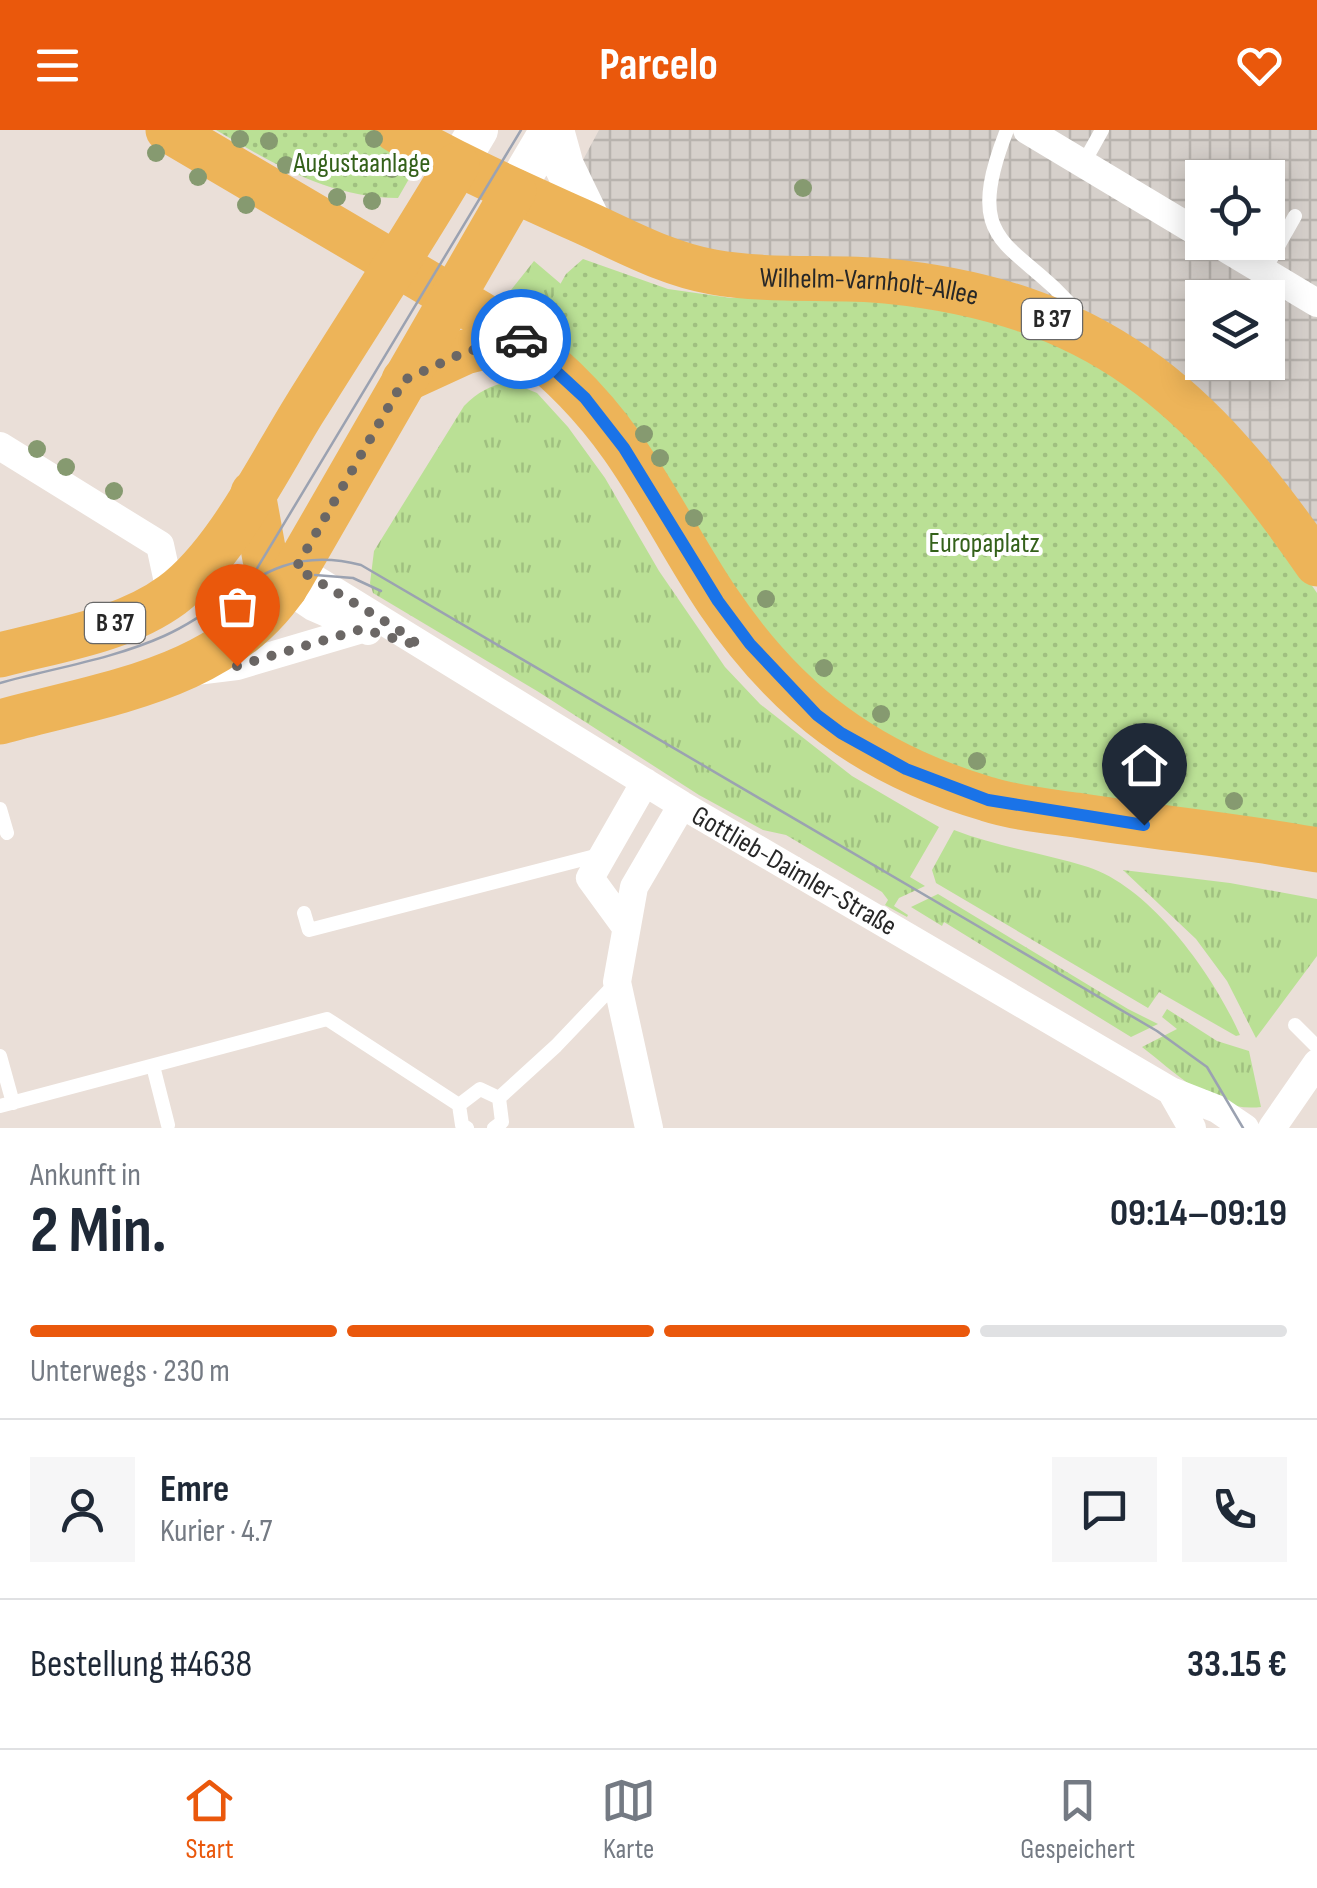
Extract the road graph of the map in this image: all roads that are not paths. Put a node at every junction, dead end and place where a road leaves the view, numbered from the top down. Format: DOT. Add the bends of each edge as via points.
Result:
graph roads {
  1 [pos="168,130"];
  2 [pos="396,130"];
  3 [pos="552,130"];
  4 [pos="1007,130"];
  5 [pos="1027,130"];
  6 [pos="1102,130"];
  7 [pos="468,147"];
  8 [pos="1083,164"];
  9 [pos="514,191"];
  10 [pos="1295,216"];
  11 [pos="426,218"];
  12 [pos="325,222"];
  13 [pos="1185,225"];
  14 [pos="608,233"];
  15 [pos="486,238"];
  16 [pos="1245,260"];
  17 [pos="398,265"];
  18 [pos="1264,271"];
  19 [pos="452,297"];
  20 [pos="1317,303"];
  21 [pos="520,338"];
  22 [pos="1102,343"];
  23 [pos="404,380"];
  24 [pos="0,446"];
  25 [pos="253,493"];
  26 [pos="212,556"];
  27 [pos="1317,564"];
  28 [pos="282,572"];
  29 [pos="171,596"];
  30 [pos="362,629"];
  31 [pos="420,646"];
  32 [pos="0,655"];
  33 [pos="174,673"];
  34 [pos="0,722"];
  35 [pos="645,782"];
  36 [pos="682,805"];
  37 [pos="0,810"];
  38 [pos="6,833"];
  39 [pos="1317,850"];
  40 [pos="604,854"];
  41 [pos="634,887"];
  42 [pos="601,893"];
  43 [pos="304,913"];
  44 [pos="625,926"];
  45 [pos="617,982"];
  46 [pos="1295,1025"];
  47 [pos="1317,1048"];
  48 [pos="0,1056"];
  49 [pos="1317,1063"];
  50 [pos="153,1066"];
  51 [pos="1171,1091"];
  52 [pos="499,1098"];
  53 [pos="6,1104"];
  54 [pos="459,1105"];
  55 [pos="168,1125"];
  56 [pos="503,1126"];
  57 [pos="467,1128"];
  58 [pos="650,1128"];
  59 [pos="1192,1128"];
  60 [pos="1216,1128"];
  61 [pos="1246,1128"];
  62 [pos="1272,1128"];
  1 -- 12 [label="main road"];
  2 -- 7 [label="main road"];
  3 -- 9 [label="main road"];
  3 -- 14 [label="main road" via="564,166"];
  4 -- 22 [label="lane" via="990,182 990,219 998,238 1056,288"];
  5 -- 8 [label="street"];
  6 -- 8 [label="lane"];
  7 -- 9 [label="main road, B 37"];
  7 -- 11 [label="main road, B 37"];
  8 -- 13 [label="street"];
  9 -- 11 [label="main road"];
  9 -- 14 [label="main road, Wilhelm-Varnholt-Allee / B 37"];
  9 -- 15 [label="main road"];
  10 -- 18 [label="lane"];
  11 -- 12 [label="main road"];
  11 -- 17 [label="main road, B 37"];
  12 -- 17 [label="main road"];
  14 -- 15 [label="main road, B 37"];
  14 -- 22 [label="main road, Wilhelm-Varnholt-Allee / B 37" via="712,272 888,282 978,296 1044,315"];
  15 -- 17 [label="main road, B 37"];
  15 -- 19 [label="main road"];
  16 -- 18 [label="street"];
  17 -- 19 [label="main road"];
  17 -- 25 [label="main road, B 37"];
  18 -- 20 [label="street"];
  19 -- 21 [label="main road"];
  19 -- 23 [label="main road, B 37"];
  21 -- 23 [label="main road" via="465,352"];
  21 -- 39 [label="main road" via="585,398 624,448 750,644 841,733 906,769 988,800"];
  22 -- 27 [label="main road, Wilhelm-Varnholt-Allee / B 37" via="1198,414"];
  23 -- 28 [label="main road, B 37"];
  24 -- 29 [label="street" via="160,545"];
  25 -- 26 [label="main road, B 37"];
  25 -- 28 [label="main road"];
  26 -- 28 [label="main road"];
  26 -- 29 [label="main road, B 37"];
  28 -- 30 [label="street, Gottlieb-Daimler-Straße" via="312,608"];
  28 -- 31 [label="street, Gottlieb-Daimler-Straße"];
  28 -- 33 [label="main road, B 37" via="265,616 216,653"];
  29 -- 32 [label="main road, B 37" via="141,614"];
  30 -- 31 [label="street, Gottlieb-Daimler-Straße"];
  30 -- 33 [label="street" via="237,666"];
  31 -- 35 [label="street, Gottlieb-Daimler-Straße"];
  33 -- 34 [label="main road, B 37"];
  35 -- 36 [label="street, Gottlieb-Daimler-Straße"];
  35 -- 40 [label="street"];
  36 -- 41 [label="street"];
  36 -- 51 [label="street, Gottlieb-Daimler-Straße"];
  37 -- 38 [label="lane"];
  40 -- 42 [label="street" via="590,878"];
  40 -- 43 [label="lane" via="308,930"];
  41 -- 42 [label="street"];
  41 -- 44 [label="street"];
  42 -- 44 [label="street"];
  44 -- 45 [label="street"];
  45 -- 52 [label="lane"];
  45 -- 58 [label="street"];
  46 -- 47 [label="lane"];
  48 -- 53 [label="lane"];
  49 -- 62 [label="street"];
  50 -- 53 [label="lane"];
  50 -- 54 [label="lane" via="327,1019"];
  50 -- 55 [label="lane"];
  51 -- 59 [label="street"];
  51 -- 60 [label="street, Gottlieb-Daimler-Straße"];
  51 -- 61 [label="street, Gottlieb-Daimler-Straße" via="1217,1108"];
  52 -- 54 [label="lane" via="480,1089"];
  52 -- 56 [label="lane"];
  54 -- 57 [label="lane"];
}
